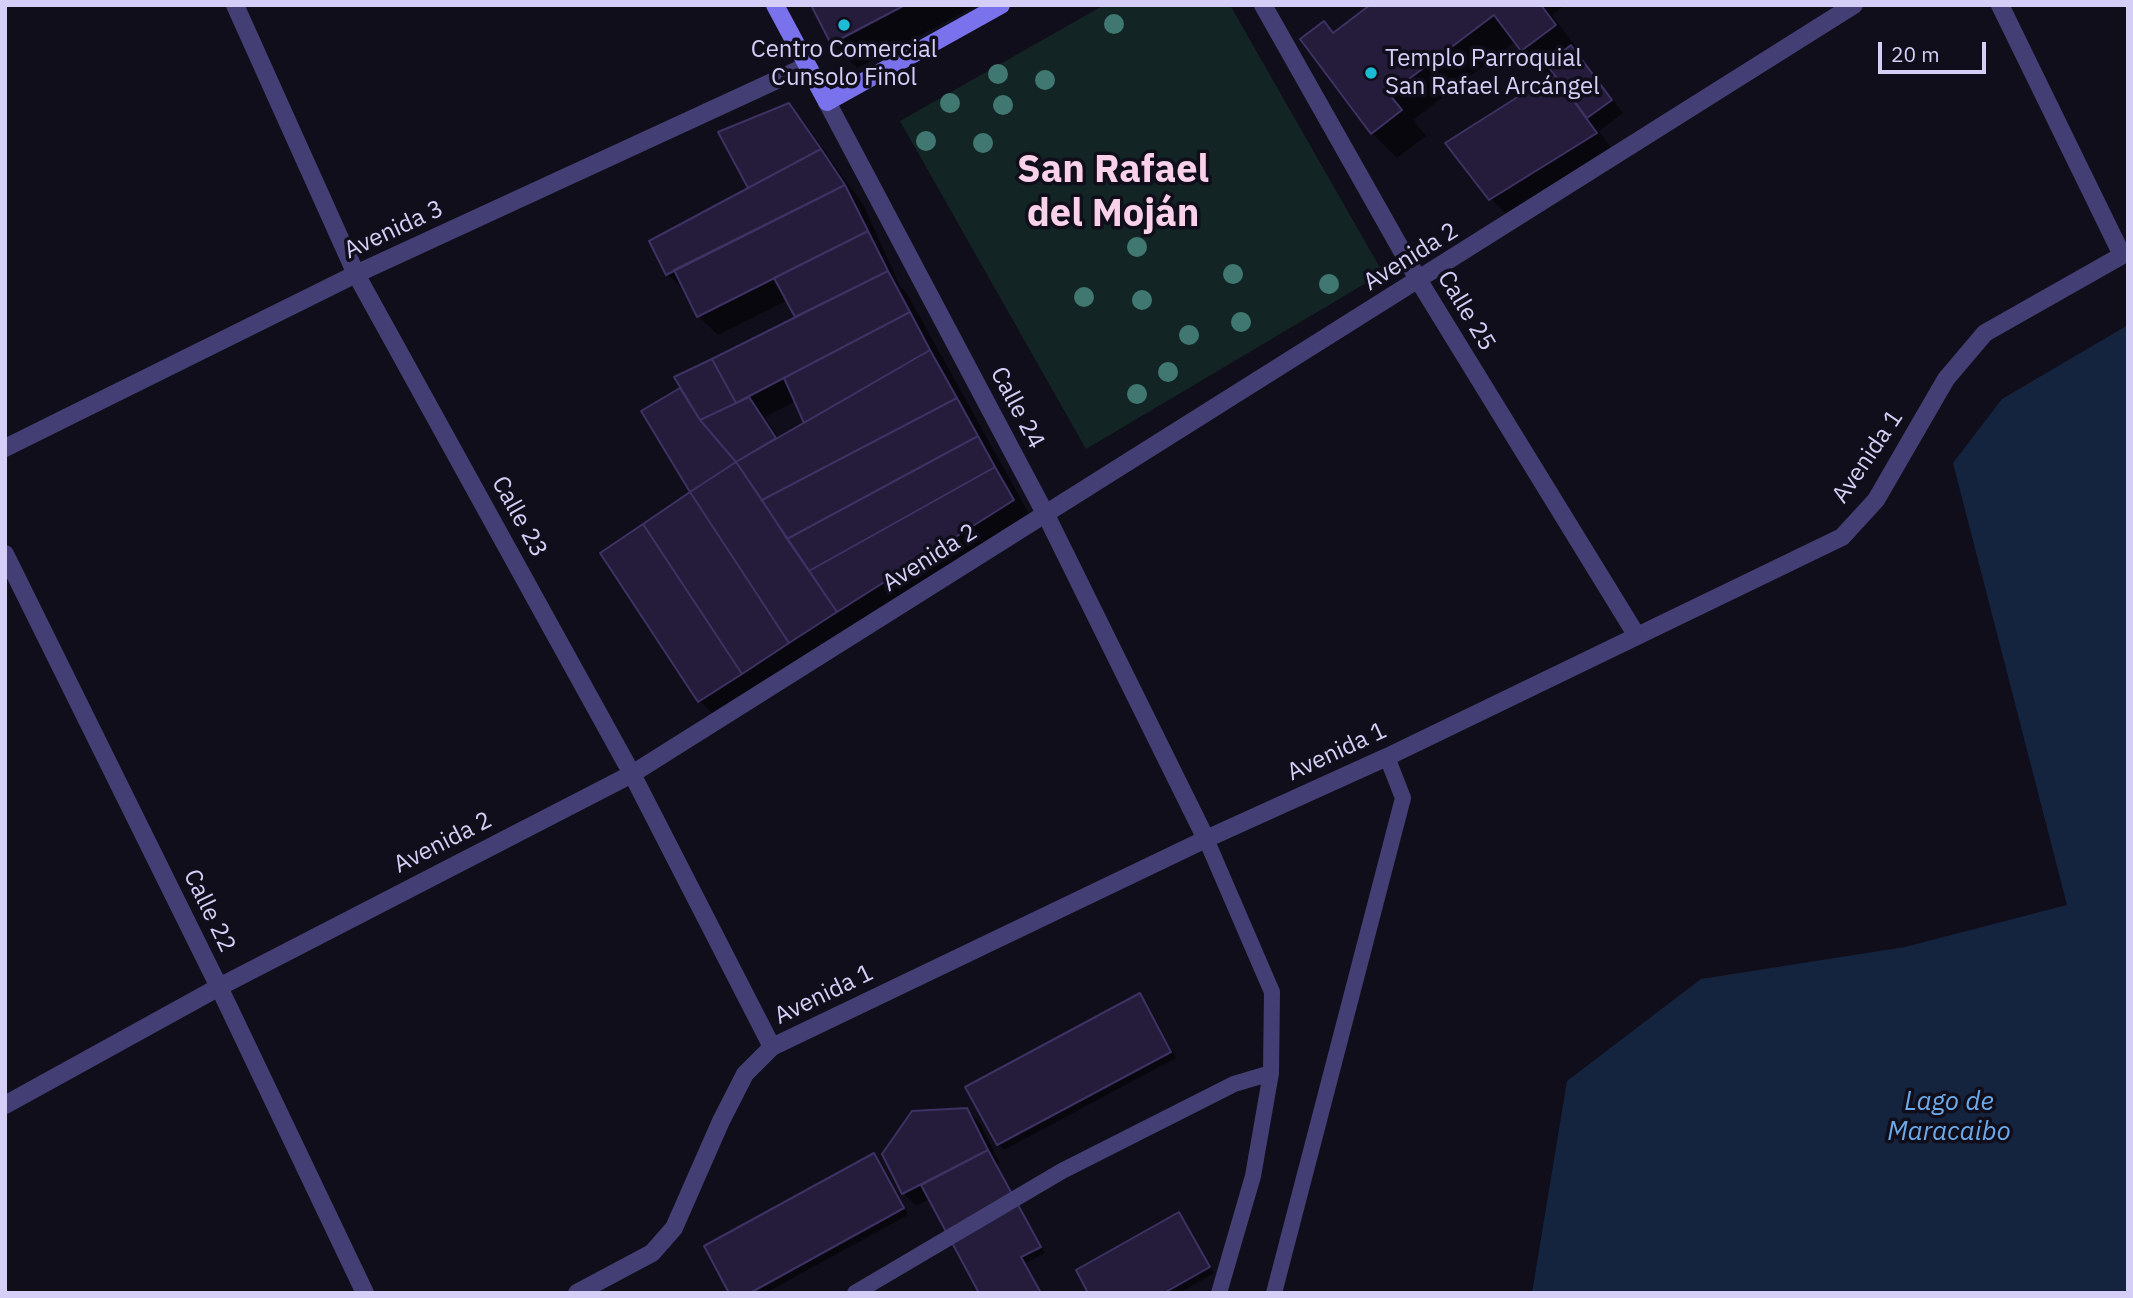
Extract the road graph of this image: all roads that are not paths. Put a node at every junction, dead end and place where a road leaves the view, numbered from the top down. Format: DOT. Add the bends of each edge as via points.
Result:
graph roads {
  1 [pos="235,5"];
  2 [pos="775,5"];
  3 [pos="1001,5"];
  4 [pos="1263,5"];
  5 [pos="1854,5"];
  6 [pos="2000,5"];
  7 [pos="807,66"];
  8 [pos="827,102"];
  9 [pos="2125,253"];
  10 [pos="356,274"];
  11 [pos="1419,281"];
  12 [pos="5,448"];
  13 [pos="1046,514"];
  14 [pos="5,554"];
  15 [pos="1637,636"];
  16 [pos="1387,757"];
  17 [pos="632,774"];
  18 [pos="1206,839"];
  19 [pos="219,987"];
  20 [pos="772,1047"];
  21 [pos="1271,1073"];
  22 [pos="5,1105"];
  23 [pos="365,1293"];
  24 [pos="577,1293"];
  25 [pos="855,1293"];
  26 [pos="1219,1293"];
  27 [pos="1274,1293"];
  1 -- 10 [label="street, Calle 23"];
  2 -- 7 [label="street, Calle 24"];
  3 -- 8 [label="street"];
  4 -- 11 [label="street, Calle 25"];
  5 -- 11 [label="street, Avenida 2"];
  6 -- 9 [label="street"];
  7 -- 8 [label="street, Calle 24"];
  7 -- 10 [label="street, Avenida 3"];
  8 -- 13 [label="street, Calle 24"];
  9 -- 15 [label="street, Avenida 1" via="1985,333 1946,379 1876,500 1842,537"];
  10 -- 12 [label="street, Avenida 3"];
  10 -- 17 [label="street, Calle 23"];
  11 -- 13 [label="street, Avenida 2"];
  11 -- 15 [label="street, Calle 25"];
  13 -- 17 [label="street, Avenida 2"];
  13 -- 18 [label="street, Calle 24"];
  14 -- 19 [label="street, Calle 22"];
  15 -- 16 [label="street, Avenida 1"];
  16 -- 18 [label="street, Avenida 1"];
  16 -- 27 [label="lane" via="1403,798"];
  17 -- 19 [label="street, Avenida 2"];
  17 -- 20 [label="street, Calle 23"];
  18 -- 20 [label="street, Avenida 1"];
  18 -- 21 [label="lane" via="1272,992"];
  19 -- 22 [label="street, Avenida 2"];
  19 -- 23 [label="street, Calle 22"];
  20 -- 24 [label="street, Avenida 1" via="745,1074 674,1228 652,1252"];
  21 -- 25 [label="lane" via="1234,1084 1062,1171"];
  21 -- 26 [label="lane" via="1253,1176"];
}
